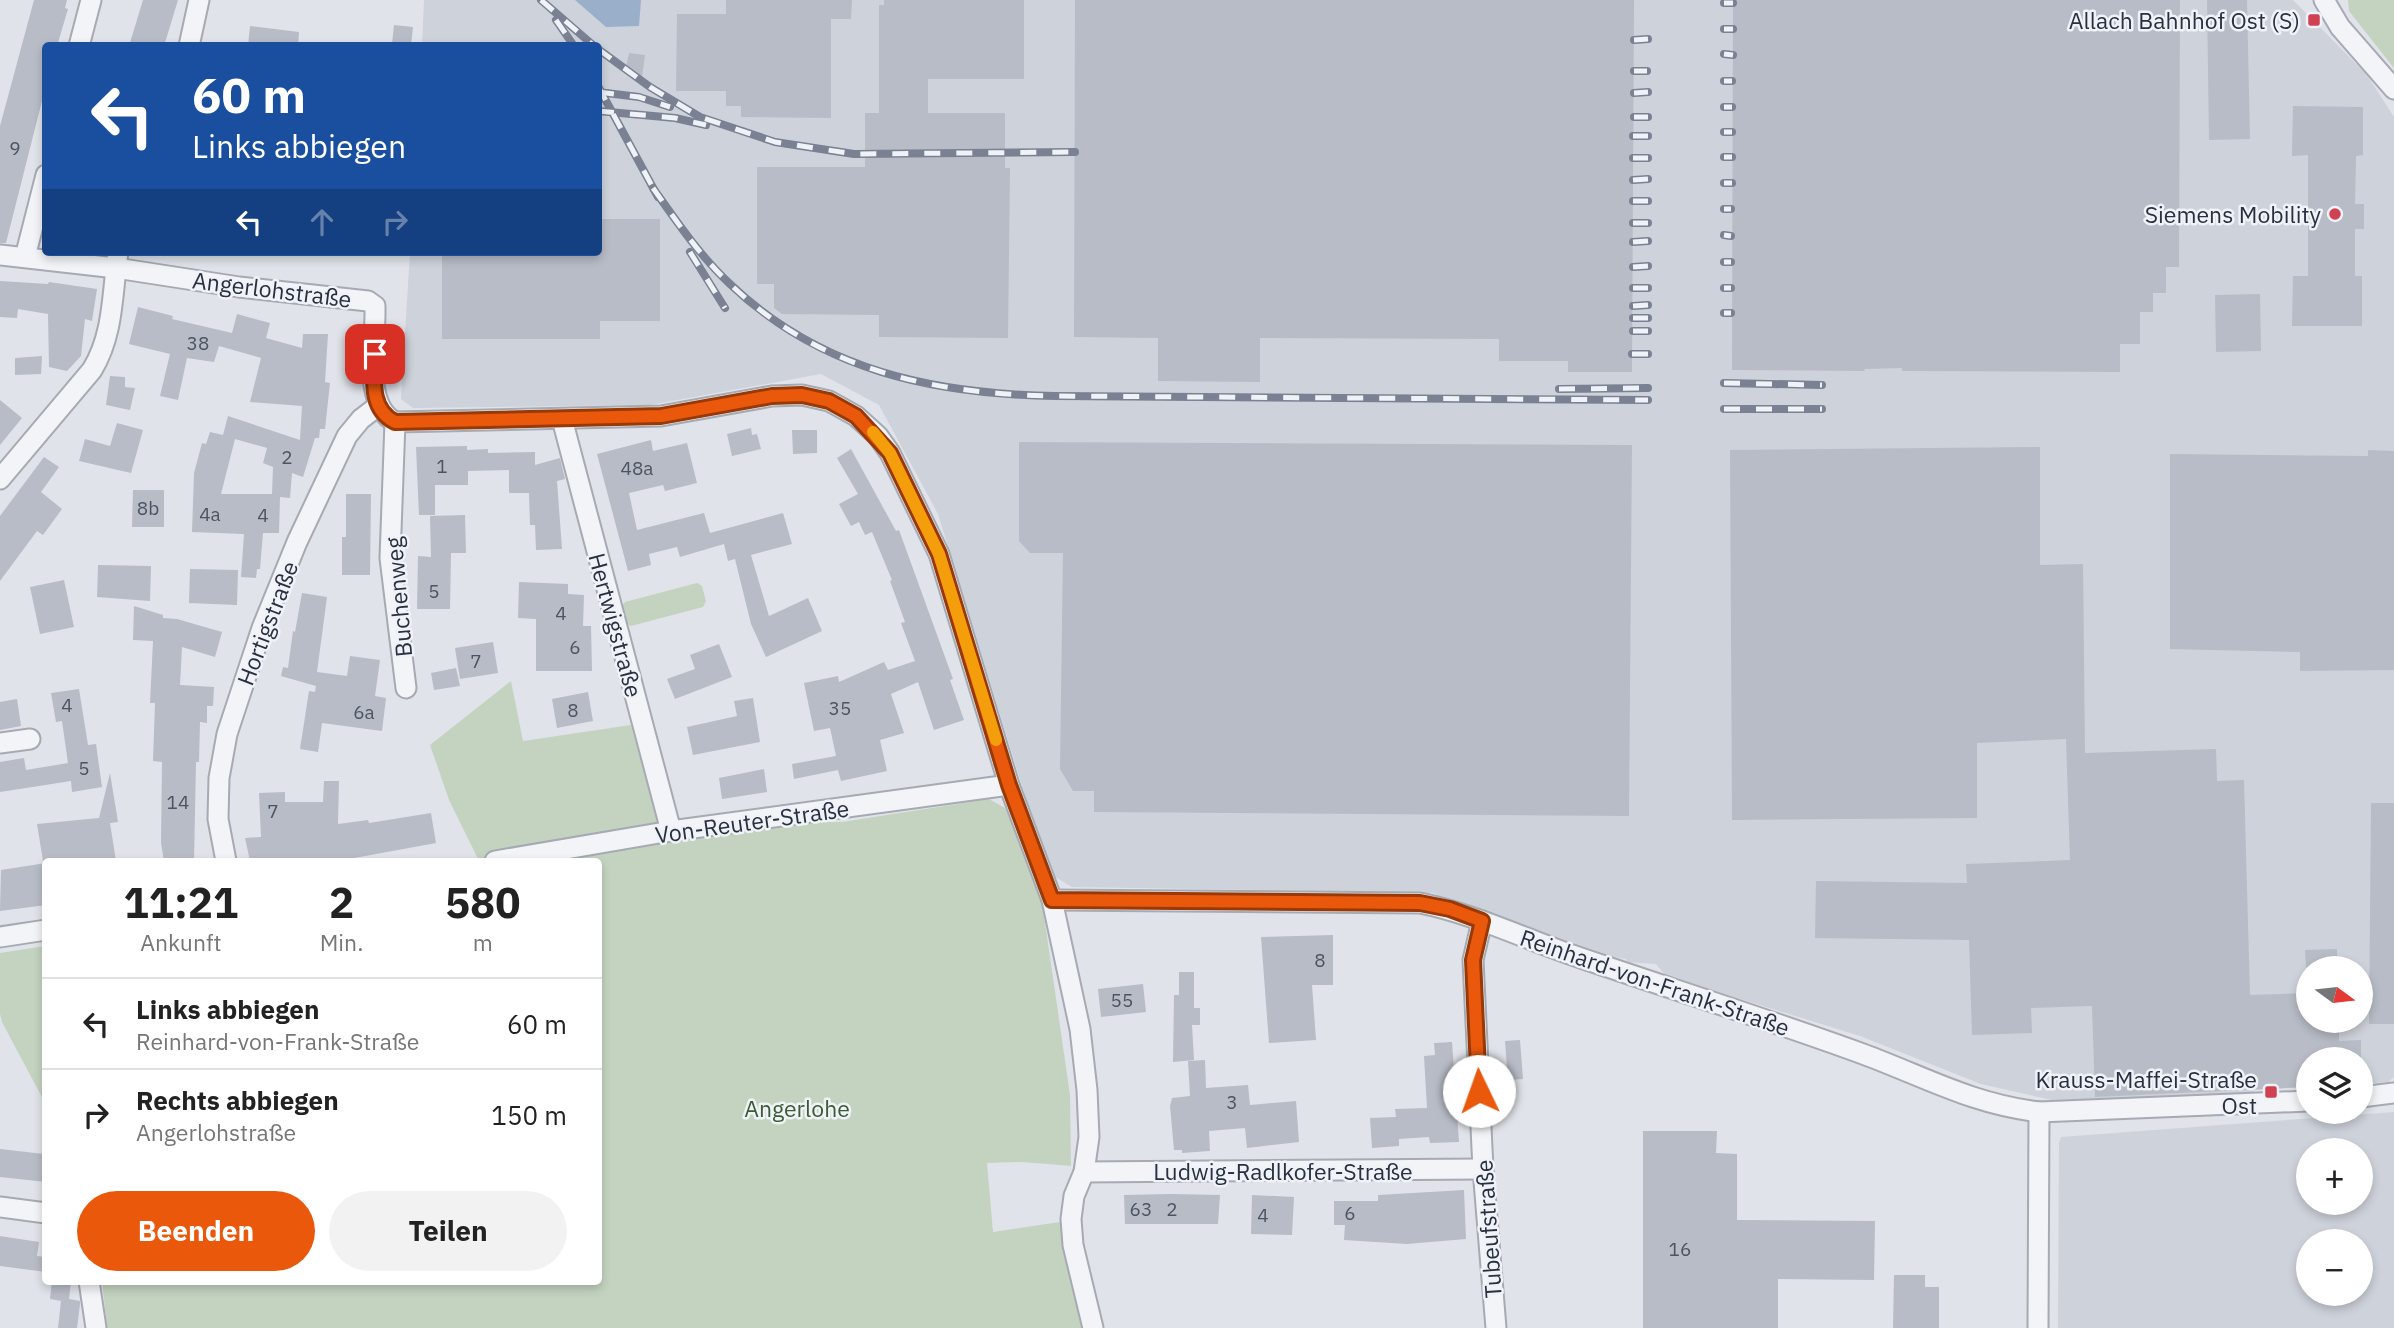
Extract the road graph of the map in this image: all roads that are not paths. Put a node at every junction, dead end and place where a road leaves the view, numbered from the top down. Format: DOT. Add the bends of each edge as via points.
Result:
graph roads {
  1 [pos="91,0"];
  2 [pos="199,0"];
  3 [pos="2323,0"];
  4 [pos="80,42"];
  5 [pos="190,42"];
  6 [pos="2394,89"];
  7 [pos="42,191"];
  8 [pos="0,255"];
  9 [pos="25,257"];
  10 [pos="117,260"];
  11 [pos="378,406"];
  12 [pos="562,419"];
  13 [pos="395,422"];
  14 [pos="0,479"];
  15 [pos="406,688"];
  16 [pos="30,739"];
  17 [pos="0,743"];
  18 [pos="1009,785"];
  19 [pos="671,831"];
  20 [pos="225,858"];
  21 [pos="513,858"];
  22 [pos="1052,900"];
  23 [pos="1482,921"];
  24 [pos="42,931"];
  25 [pos="0,937"];
  26 [pos="2394,1093"];
  27 [pos="2373,1096"];
  28 [pos="2296,1101"];
  29 [pos="2039,1112"];
  30 [pos="1483,1169"];
  31 [pos="1084,1172"];
  32 [pos="0,1207"];
  33 [pos="42,1212"];
  34 [pos="90,1285"];
  35 [pos="96,1328"];
  36 [pos="1093,1328"];
  37 [pos="1496,1328"];
  38 [pos="2038,1328"];
  1 -- 4 [label="street"];
  2 -- 5 [label="street"];
  3 -- 6 [label="street" via="2340,27"];
  7 -- 9 [label="street"];
  8 -- 9 [label="street, Angerlohstraße"];
  9 -- 10 [label="street, Angerlohstraße"];
  10 -- 11 [label="street, Angerlohstraße" via="239,287 368,301 375,314"];
  10 -- 14 [label="street" via="110,330 102,354"];
  11 -- 13 [label="street"];
  11 -- 20 [label="street, Hortigstraße" via="347,436 258,640 227,734 219,778 218,819"];
  12 -- 13 [label="street"];
  12 -- 18 [label="street" via="661,416 802,395 829,401 856,416 890,453 939,554"];
  12 -- 19 [label="street, Hertwigstraße"];
  13 -- 15 [label="street, Buchenweg" via="390,558"];
  16 -- 17 [label="street"];
  18 -- 19 [label="street, Von-Reuter-Straße"];
  18 -- 22 [label="street"];
  19 -- 21 [label="street, Von-Reuter-Straße"];
  22 -- 23 [label="street, Reinhard-von-Frank-Straße" via="1420,903"];
  22 -- 31 [label="street" via="1082,1041 1089,1137"];
  23 -- 29 [label="street, Reinhard-von-Frank-Straße" via="1808,1034 1949,1091 1985,1103"];
  23 -- 30 [label="street, Tubeufstraße" via="1473,960"];
  24 -- 25 [label="street"];
  26 -- 27 [label="street"];
  28 -- 29 [label="street, Reinhard-von-Frank-Straße"];
  29 -- 38 [label="street"];
  30 -- 31 [label="street, Ludwig-Radlkofer-Straße"];
  30 -- 37 [label="street, Tubeufstraße"];
  31 -- 36 [label="street" via="1074,1196 1073,1245"];
  32 -- 33 [label="street"];
  34 -- 35 [label="street"];
}
